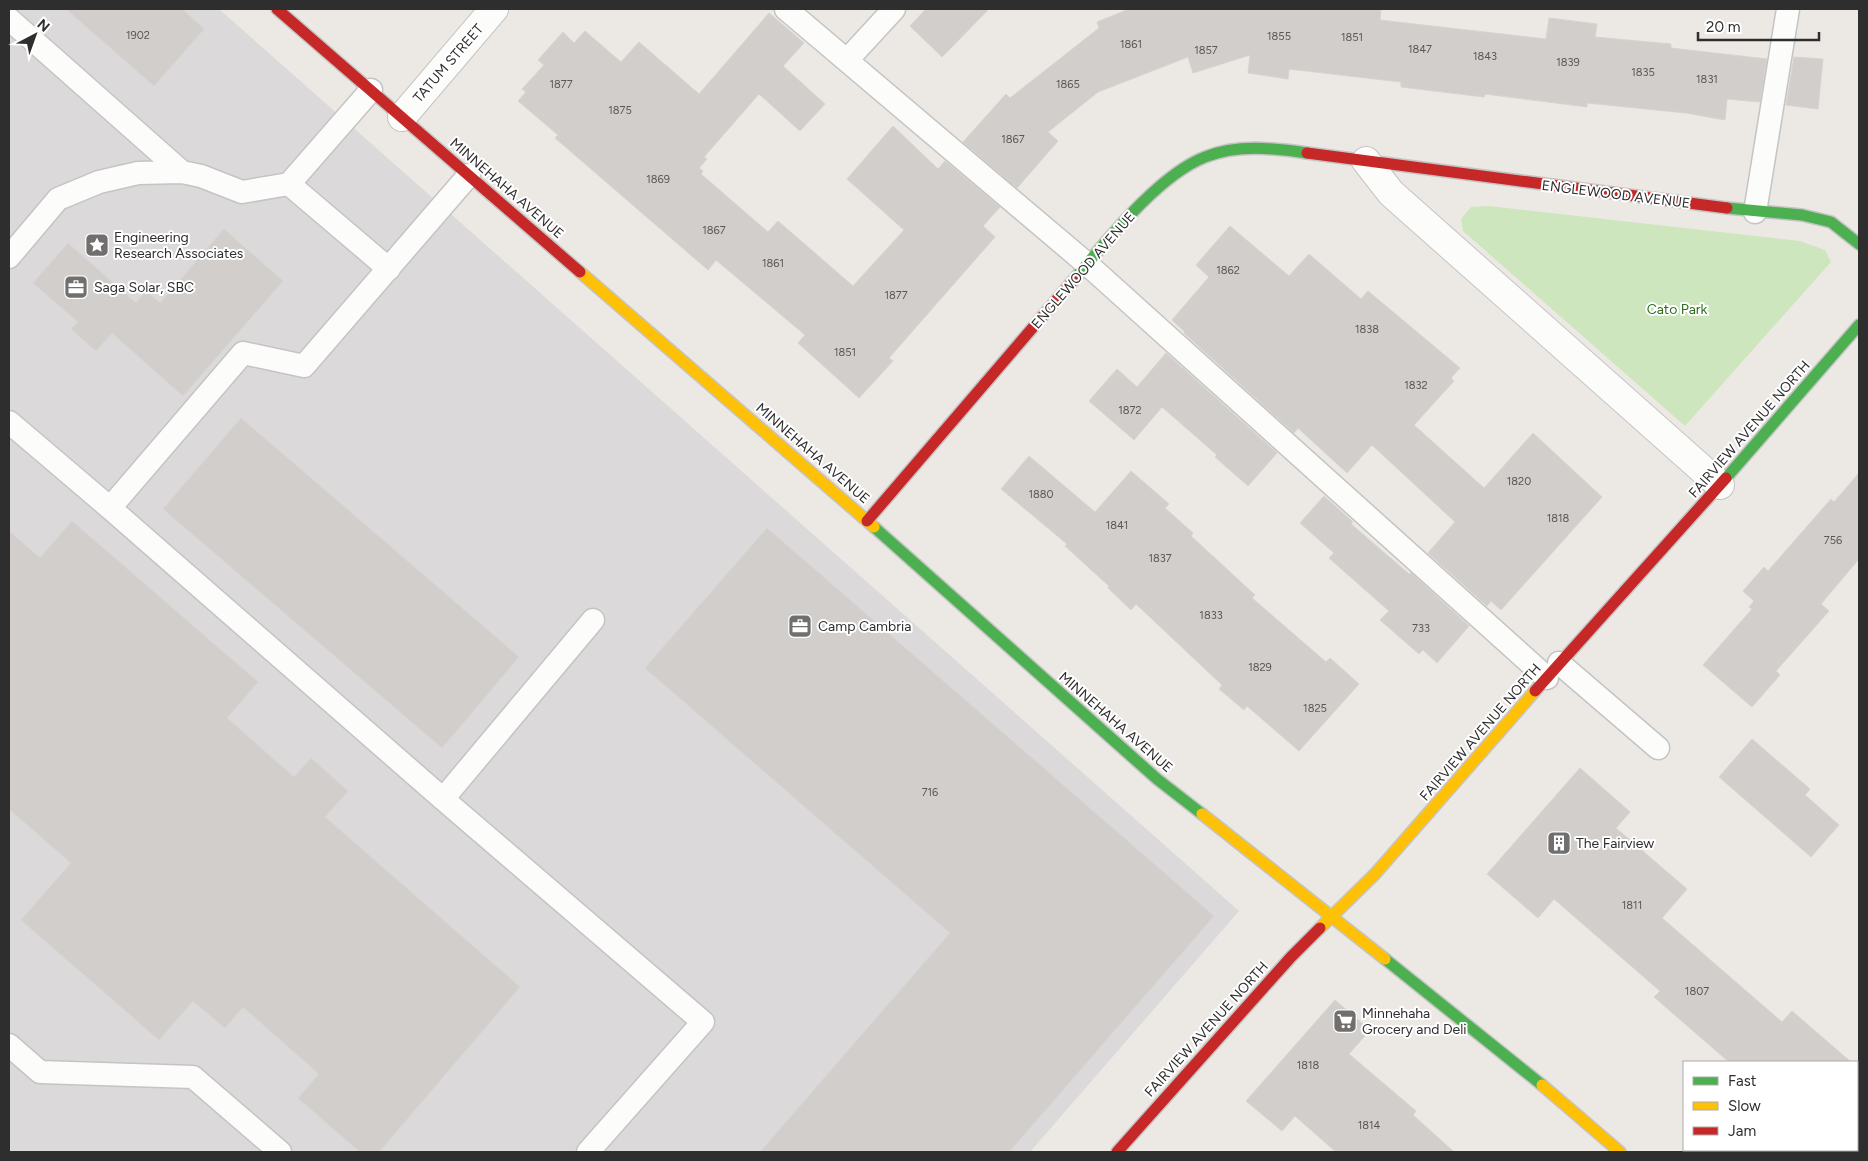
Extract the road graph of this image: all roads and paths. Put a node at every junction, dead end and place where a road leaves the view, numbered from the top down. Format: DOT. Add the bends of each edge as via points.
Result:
graph roads {
  1 [pos="277,9"];
  2 [pos="494,9"];
  3 [pos="786,9"];
  4 [pos="894,9"];
  5 [pos="1788,9"];
  6 [pos="9,19"];
  7 [pos="848,59"];
  8 [pos="371,90"];
  9 [pos="402,117"];
  10 [pos="1366,161"];
  11 [pos="182,172"];
  12 [pos="469,175"];
  13 [pos="289,184"];
  14 [pos="1755,212"];
  15 [pos="1859,244"];
  16 [pos="9,257"];
  17 [pos="1087,264"];
  18 [pos="389,269"];
  19 [pos="1859,325"];
  20 [pos="9,422"];
  21 [pos="1720,485"];
  22 [pos="110,508"];
  23 [pos="867,521"];
  24 [pos="594,620"];
  25 [pos="1553,671"];
  26 [pos="1658,748"];
  27 [pos="443,798"];
  28 [pos="1332,915"];
  29 [pos="9,1045"];
  30 [pos="1128,1148"];
  31 [pos="280,1152"];
  32 [pos="588,1152"];
  33 [pos="1620,1152"];
  1 -- 8 [label="street, MINNEHAHA AVENUE"];
  2 -- 9 [label="street, TATUM STREET"];
  3 -- 7 [label="lane"];
  4 -- 7 [label="lane"];
  5 -- 14 [label="lane"];
  6 -- 11 [label="lane"];
  7 -- 17 [label="lane"];
  8 -- 9 [label="street, MINNEHAHA AVENUE"];
  8 -- 13 [label="lane"];
  9 -- 12 [label="street, MINNEHAHA AVENUE"];
  10 -- 14 [label="street, ENGLEWOOD AVENUE"];
  10 -- 17 [label="street, ENGLEWOOD AVENUE" via="1280,149 1246,148 1206,156 1179,170 1144,202"];
  10 -- 21 [label="street" via="1391,193"];
  11 -- 13 [label="lane" via="242,192"];
  11 -- 16 [label="lane" via="138,173 99,182 58,198"];
  12 -- 18 [label="lane"];
  12 -- 23 [label="street, MINNEHAHA AVENUE"];
  13 -- 18 [label="lane"];
  14 -- 15 [label="street, ENGLEWOOD AVENUE" via="1802,215 1832,222"];
  17 -- 23 [label="street, ENGLEWOOD AVENUE"];
  17 -- 25 [label="lane"];
  18 -- 22 [label="lane" via="304,366 243,353"];
  19 -- 21 [label="street, FAIRVIEW AVENUE NORTH"];
  20 -- 22 [label="lane"];
  21 -- 25 [label="street, FAIRVIEW AVENUE NORTH"];
  22 -- 27 [label="lane"];
  23 -- 28 [label="street, MINNEHAHA AVENUE" via="1157,779"];
  24 -- 27 [label="lane"];
  25 -- 26 [label="lane"];
  25 -- 28 [label="street, FAIRVIEW AVENUE NORTH" via="1375,874"];
  27 -- 32 [label="lane" via="703,1022"];
  28 -- 30 [label="street, FAIRVIEW AVENUE NORTH" via="1291,957"];
  28 -- 33 [label="street, MINNEHAHA AVENUE" via="1516,1062"];
  29 -- 31 [label="lane" via="40,1072 193,1077"];
}
